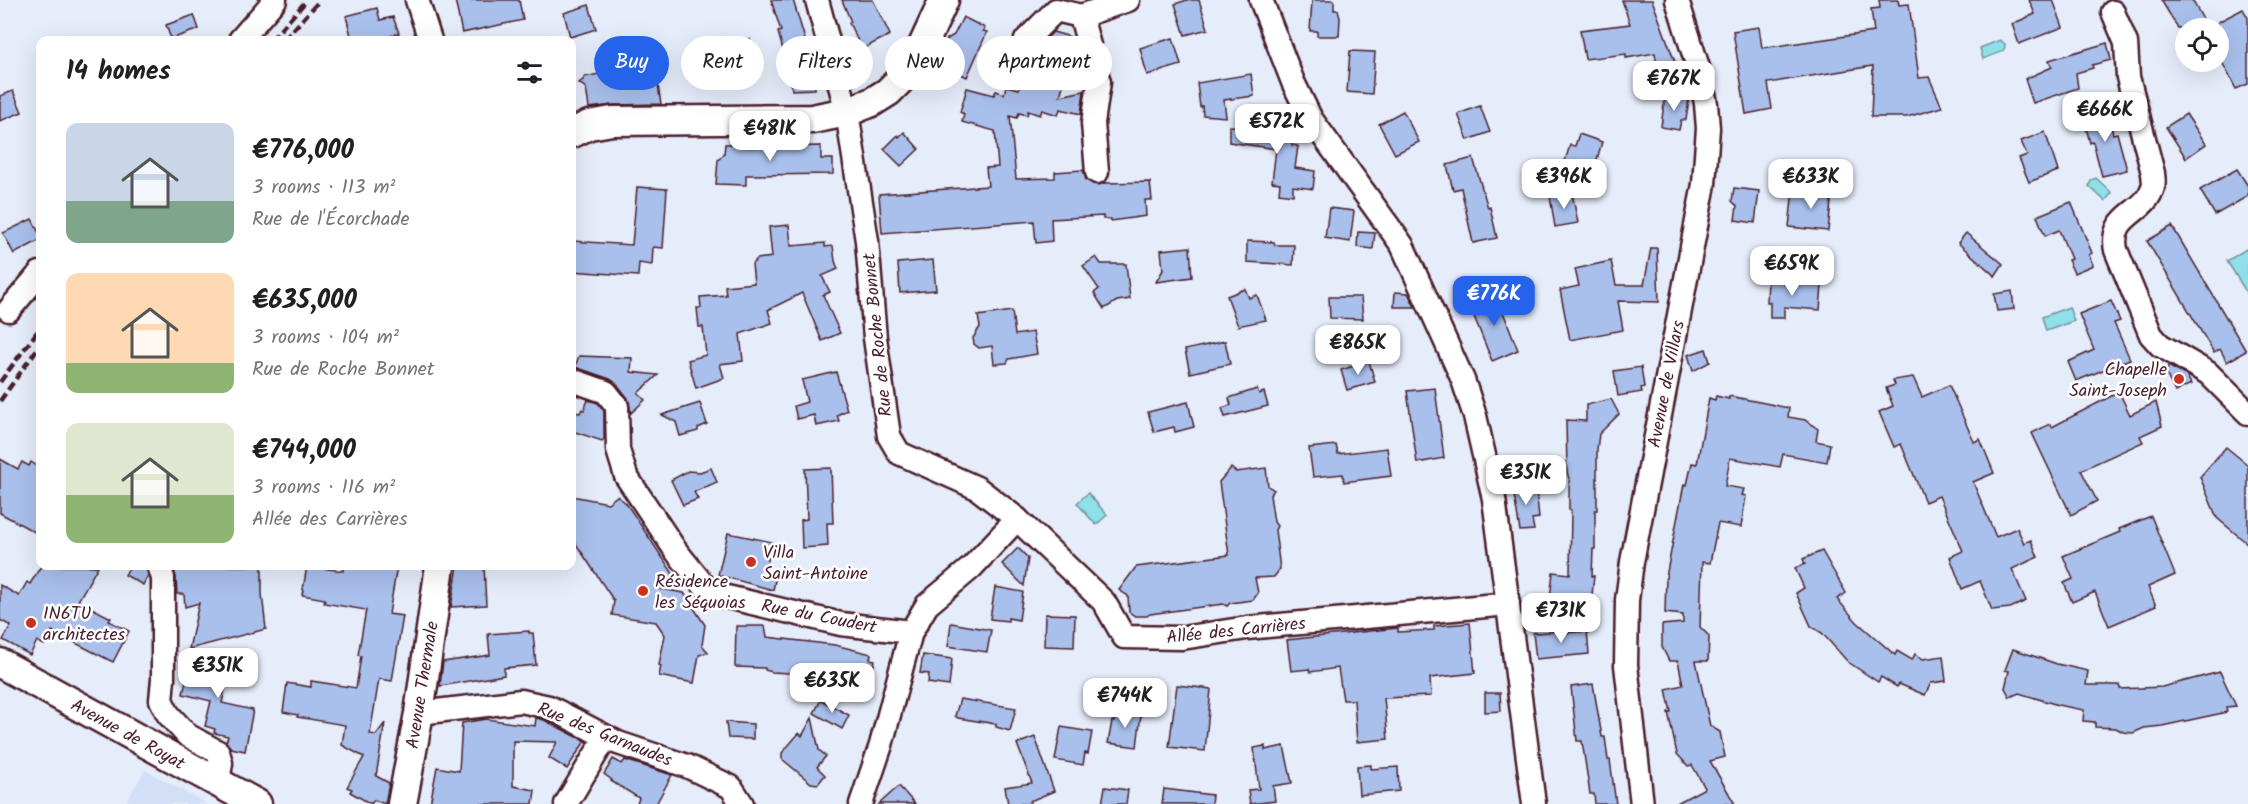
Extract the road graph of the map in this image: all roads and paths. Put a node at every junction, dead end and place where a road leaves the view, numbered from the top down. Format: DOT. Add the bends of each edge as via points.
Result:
graph roads {
  1 [pos="275,0"];
  2 [pos="417,0"];
  3 [pos="817,0"];
  4 [pos="944,0"];
  5 [pos="1128,0"];
  6 [pos="1261,0"];
  7 [pos="1677,0"];
  8 [pos="2114,12"];
  9 [pos="1081,16"];
  10 [pos="244,36"];
  11 [pos="429,36"];
  12 [pos="1030,36"];
  13 [pos="847,112"];
  14 [pos="576,131"];
  15 [pos="1097,172"];
  16 [pos="36,278"];
  17 [pos="9,310"];
  18 [pos="576,381"];
  19 [pos="2248,413"];
  20 [pos="1017,519"];
  21 [pos="160,570"];
  22 [pos="439,570"];
  23 [pos="1508,604"];
  24 [pos="911,633"];
  25 [pos="0,663"];
  26 [pos="419,713"];
  27 [pos="606,736"];
  28 [pos="1639,771"];
  29 [pos="218,782"];
  30 [pos="257,804"];
  31 [pos="402,804"];
  32 [pos="566,804"];
  33 [pos="742,804"];
  34 [pos="861,804"];
  35 [pos="1534,804"];
  36 [pos="1642,804"];
  37 [pos="1652,804"];
  1 -- 10 [label="street"];
  2 -- 11 [label="street"];
  3 -- 13 [label="street, Rue de Roche Bonnet"];
  4 -- 13 [label="main road" via="920,52 900,80 873,102"];
  5 -- 9 [label="street"];
  6 -- 23 [label="street" via="1311,118 1402,245 1463,380 1494,499"];
  7 -- 28 [label="street, Avenue de Villars" via="1701,77 1708,128 1704,184 1627,600 1626,665"];
  8 -- 19 [label="street" via="2126,44 2128,77 2153,173 2153,187 2146,199 2119,224 2114,238 2116,250 2151,335 2160,345 2208,373"];
  9 -- 12 [label="street" via="1056,10"];
  9 -- 15 [label="street" via="1099,82 1093,123"];
  13 -- 14 [label="main road" via="812,119 606,122"];
  13 -- 20 [label="street, Rue de Roche Bonnet" via="867,242 889,436 899,453 977,488"];
  16 -- 17 [label="street"];
  18 -- 24 [label="street, Rue du Coudert" via="606,392 617,406 618,450 626,476 676,551 710,593 841,624"];
  20 -- 23 [label="street, Allée des Carrières" via="1104,602 1124,637 1182,638 1247,628"];
  20 -- 24 [label="street" via="971,568 927,605"];
  21 -- 29 [label="street" via="161,700 187,735 218,752"];
  22 -- 26 [label="main road, Avenue Thermale"];
  23 -- 35 [label="street"];
  24 -- 34 [label="street"];
  25 -- 29 [label="main road, Avenue de Royat"];
  26 -- 27 [label="street, Rue des Garnaudes" via="521,701 549,707"];
  26 -- 31 [label="main road, Avenue Thermale"];
  27 -- 32 [label="street"];
  27 -- 33 [label="street, Rue des Garnaudes" via="731,787"];
  28 -- 36 [label="street, Avenue de Villars"];
  28 -- 37 [label="street, Avenue de Villars"];
  29 -- 30 [label="main road, Avenue de Royat"];
}
